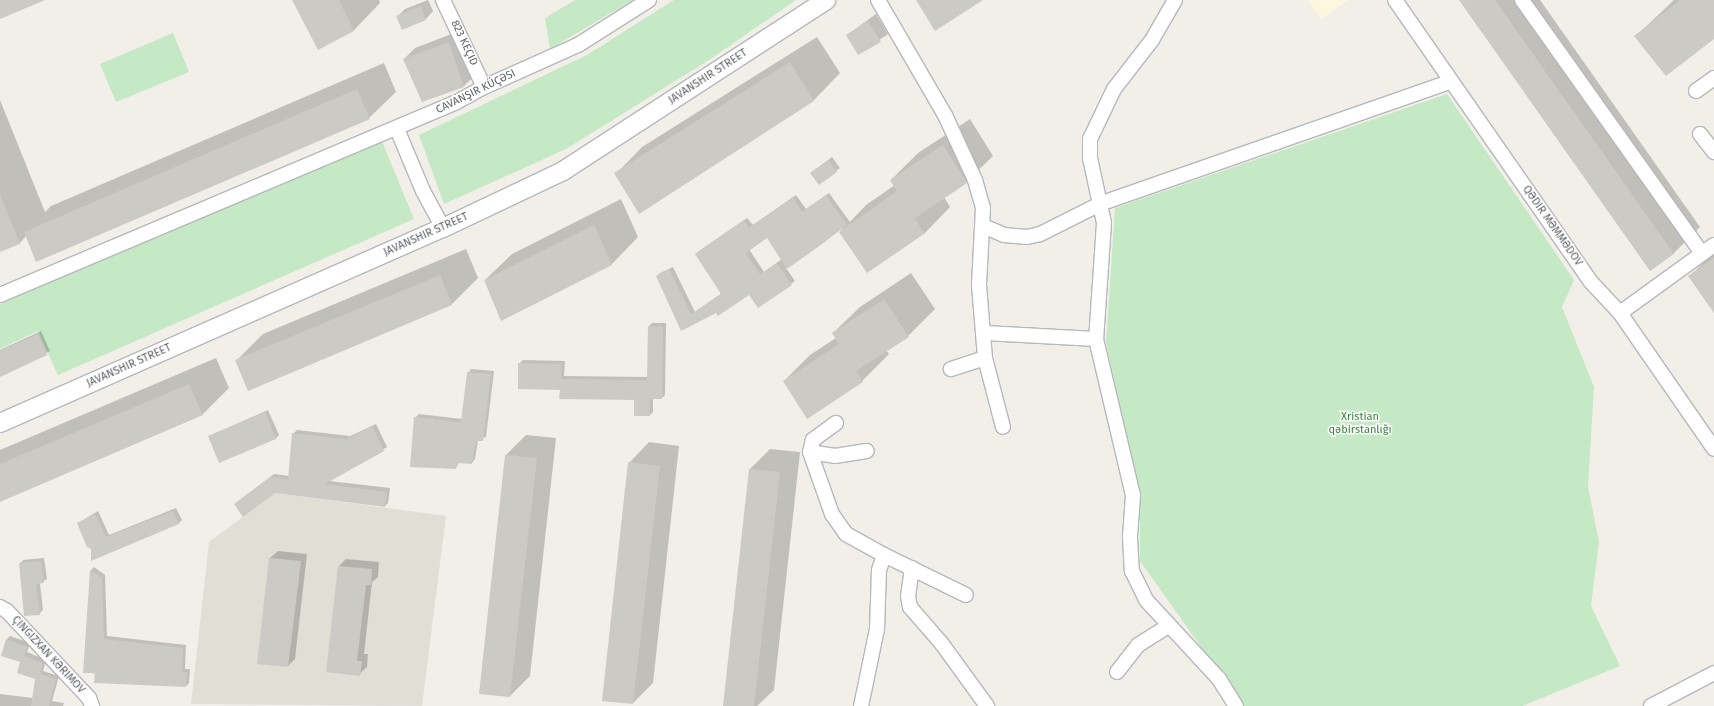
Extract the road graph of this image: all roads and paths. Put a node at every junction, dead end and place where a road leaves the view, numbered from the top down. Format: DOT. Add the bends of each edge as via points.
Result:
graph roads {
  1 [pos="443,0"];
  2 [pos="649,0"];
  3 [pos="826,0"];
  4 [pos="878,0"];
  5 [pos="1175,0"];
  6 [pos="1395,0"];
  7 [pos="1522,0"];
  8 [pos="1714,78"];
  9 [pos="1450,82"];
  10 [pos="484,87"];
  11 [pos="1696,91"];
  12 [pos="397,129"];
  13 [pos="1700,134"];
  14 [pos="1714,152"];
  15 [pos="1102,203"];
  16 [pos="983,226"];
  17 [pos="443,228"];
  18 [pos="1708,249"];
  19 [pos="0,295"];
  20 [pos="1620,313"];
  21 [pos="985,333"];
  22 [pos="1096,339"];
  23 [pos="985,358"];
  24 [pos="951,370"];
  25 [pos="0,422"];
  26 [pos="836,423"];
  27 [pos="1003,427"];
  28 [pos="1714,449"];
  29 [pos="867,451"];
  30 [pos="810,452"];
  31 [pos="884,555"];
  32 [pos="912,568"];
  33 [pos="966,595"];
  34 [pos="0,607"];
  35 [pos="1168,626"];
  36 [pos="1117,672"];
  37 [pos="1714,673"];
  38 [pos="92,706"];
  39 [pos="861,706"];
  40 [pos="987,706"];
  41 [pos="1236,706"];
  42 [pos="1651,706"];
  1 -- 10 [label="street, 823 KEÇID"];
  2 -- 10 [label="street, CAVANŞIR KÜÇƏSI" via="578,45"];
  3 -- 17 [label="street, JAVANSHIR STREET" via="563,171"];
  4 -- 16 [label="street" via="945,114 975,180 983,208"];
  5 -- 15 [label="street" via="1152,40 1114,89 1090,139 1090,158"];
  6 -- 9 [label="street, QƏDIR MƏMMƏDOV"];
  7 -- 18 [label="street"];
  8 -- 11 [label="street"];
  9 -- 15 [label="street"];
  9 -- 20 [label="street, QƏDIR MƏMMƏDOV" via="1591,282"];
  10 -- 12 [label="street, CAVANŞIR KÜÇƏSI"];
  12 -- 17 [label="street" via="423,191"];
  12 -- 19 [label="street"];
  13 -- 14 [label="street"];
  15 -- 16 [label="street" via="1040,234 1027,237 1004,235"];
  15 -- 22 [label="street" via="1104,245"];
  16 -- 21 [label="street" via="979,285"];
  17 -- 25 [label="street, JAVANSHIR STREET"];
  18 -- 20 [label="street"];
  20 -- 28 [label="street, QƏDIR MƏMMƏDOV"];
  21 -- 22 [label="street"];
  21 -- 23 [label="street"];
  22 -- 35 [label="street" via="1133,496 1130,537 1132,570 1146,600"];
  23 -- 24 [label="street"];
  23 -- 27 [label="street"];
  26 -- 30 [label="street" via="813,440"];
  29 -- 30 [label="street" via="834,456"];
  30 -- 31 [label="street" via="832,514 846,534"];
  31 -- 32 [label="street"];
  31 -- 39 [label="street" via="879,570 877,629"];
  32 -- 33 [label="street"];
  32 -- 40 [label="street" via="908,596 910,608 942,644"];
  34 -- 38 [label="street, ÇINGIZXAN KƏRIMOV" via="7,611 89,698"];
  35 -- 36 [label="street" via="1138,645"];
  35 -- 41 [label="street" via="1219,679"];
  37 -- 42 [label="street"];
}
